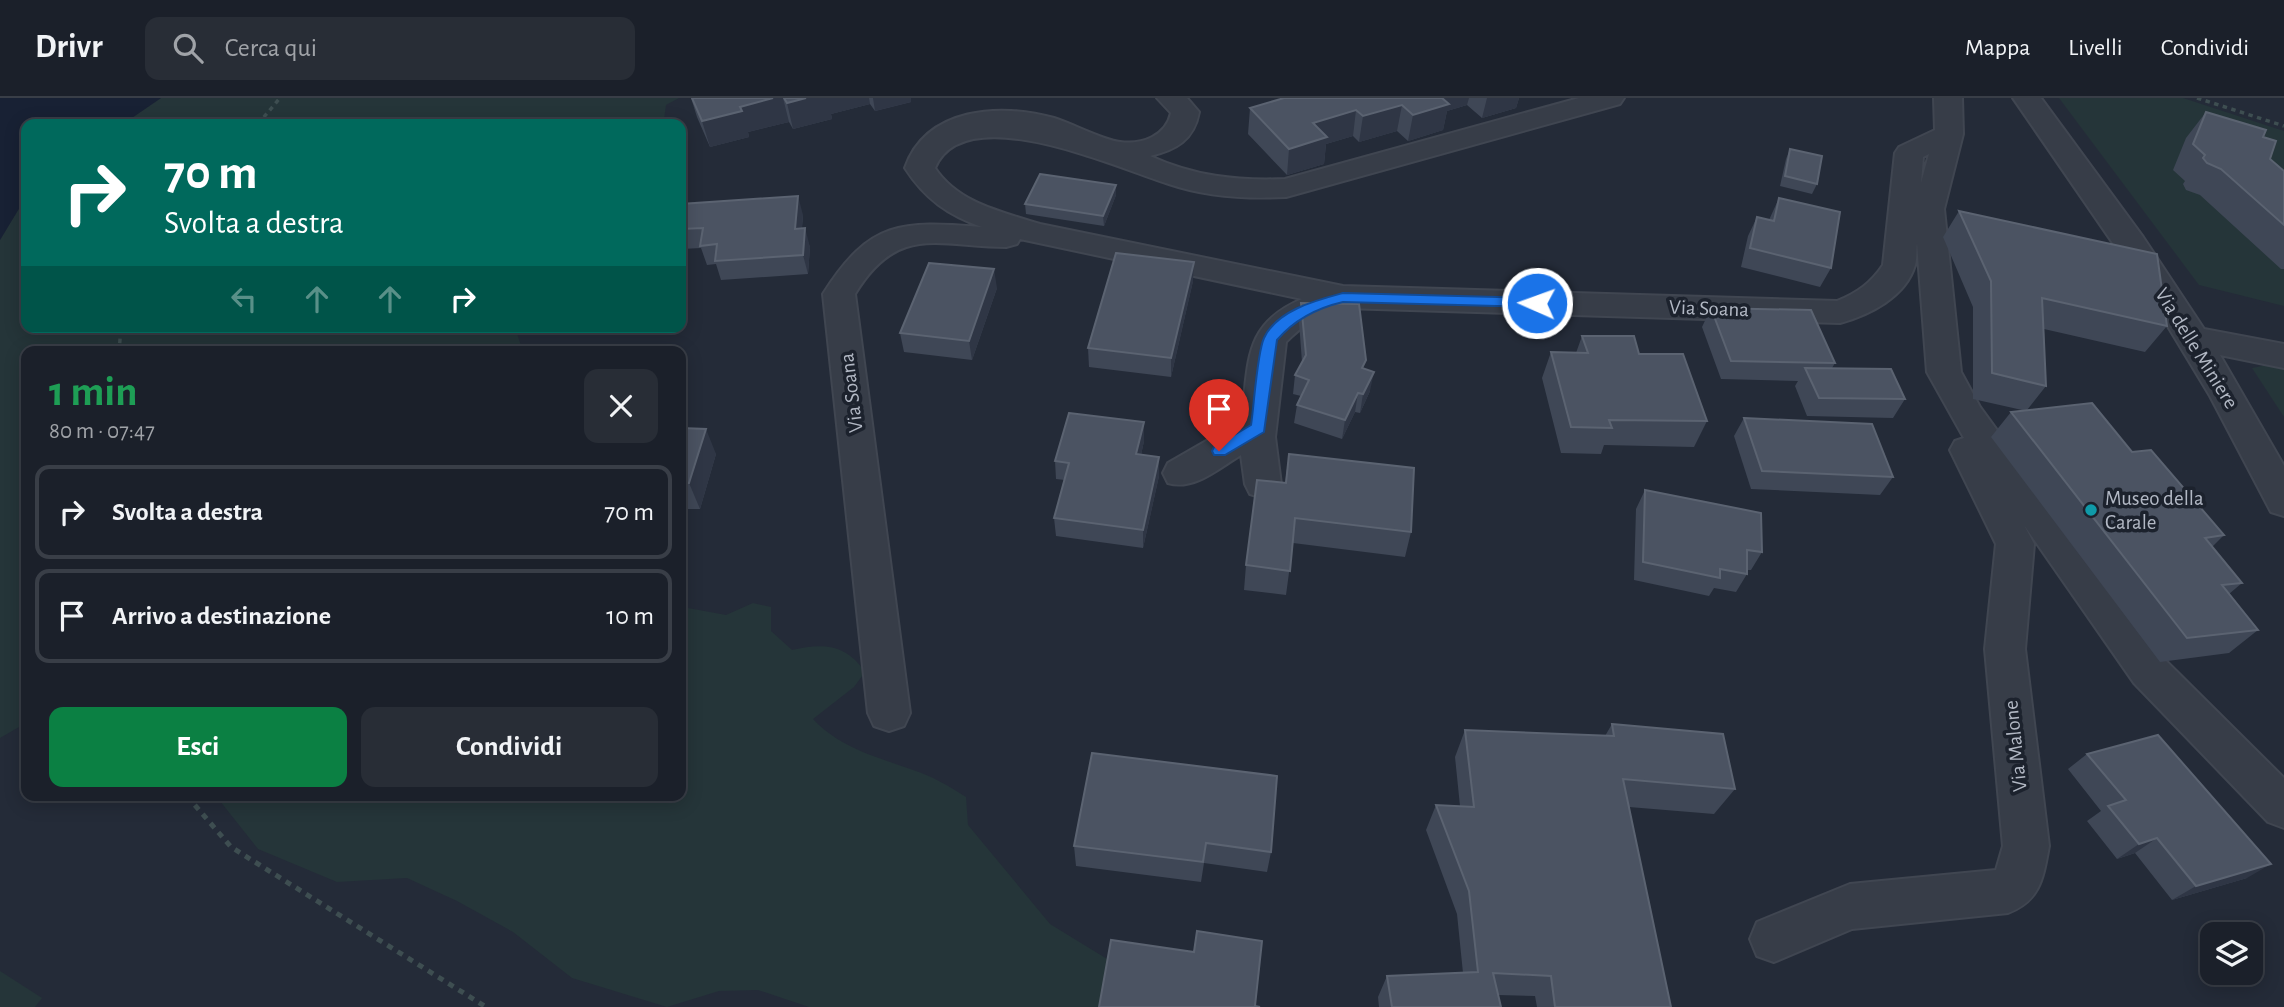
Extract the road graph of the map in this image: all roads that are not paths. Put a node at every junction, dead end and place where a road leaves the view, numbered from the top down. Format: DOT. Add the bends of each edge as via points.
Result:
graph roads {
  1 [pos="1171,98"];
  2 [pos="1610,98"];
  3 [pos="1948,98"];
  4 [pos="2026,98"];
  5 [pos="978,109"];
  6 [pos="1949,134"];
  7 [pos="1118,151"];
  8 [pos="1035,233"];
  9 [pos="1343,297"];
  10 [pos="2193,338"];
  11 [pos="2284,356"];
  12 [pos="1944,372"];
  13 [pos="1258,428"];
  14 [pos="1181,473"];
  15 [pos="1263,484"];
  16 [pos="2284,502"];
  17 [pos="889,712"];
  18 [pos="2284,808"];
  19 [pos="1774,939"];
  1 -- 7 [label="street" via="1185,112 1185,124 1176,136 1160,146"];
  2 -- 7 [label="street, Via Soana" via="1286,188 1201,184"];
  3 -- 6 [label="street, Via Malone"];
  4 -- 10 [label="street, Via delle Miniere" via="2090,183"];
  5 -- 7 [label="street, Via Soana" via="1060,125"];
  5 -- 8 [label="street, Via Soana" via="936,140 920,168 943,197 964,209"];
  6 -- 9 [label="street, Via Soana" via="1909,153 1899,266 1884,288 1840,312"];
  6 -- 12 [label="street, Via Malone" via="1928,209"];
  8 -- 9 [label="street, Via Soana"];
  8 -- 17 [label="street, Via Soana" via="1004,238 921,232 896,239 849,275 839,294"];
  9 -- 13 [label="street, Via Soana" via="1299,313 1270,339"];
  10 -- 11 [label="street"];
  10 -- 16 [label="street, Via delle Miniere" via="2257,445"];
  12 -- 18 [label="street" via="1966,414 2149,671"];
  12 -- 19 [label="street, Via Malone" via="1951,415 2015,544 2005,649 2026,846 2020,877 2007,891 1850,907"];
  13 -- 14 [label="street"];
  13 -- 15 [label="street, Via Soana"];
}
